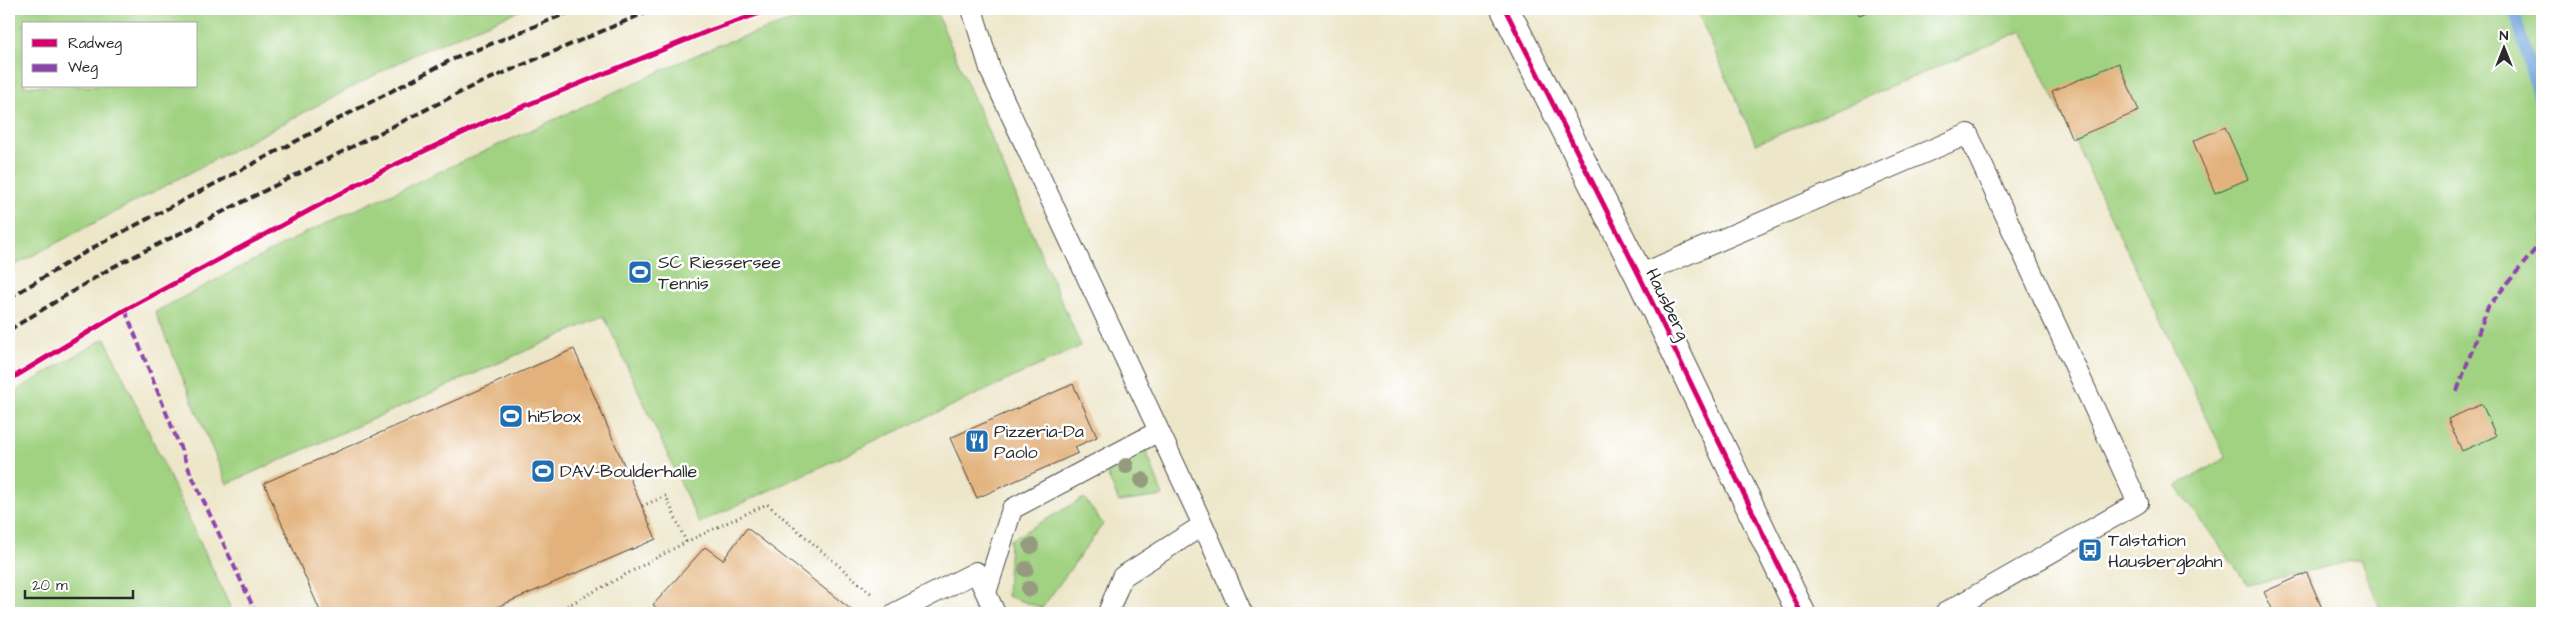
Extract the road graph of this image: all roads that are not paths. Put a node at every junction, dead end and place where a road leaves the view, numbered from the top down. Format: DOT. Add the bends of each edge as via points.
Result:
graph roads {
  1 [pos="972,9"];
  2 [pos="1505,9"];
  3 [pos="1639,275"];
  4 [pos="1159,431"];
  5 [pos="1204,526"];
  6 [pos="986,593"];
  7 [pos="894,613"];
  8 [pos="995,613"];
  9 [pos="1108,613"];
  10 [pos="1242,613"];
  11 [pos="1801,613"];
  12 [pos="1945,613"];
  1 -- 4 [label="lane" via="991,72"];
  2 -- 3 [label="street, Hausberg"];
  3 -- 11 [label="street, Hausberg"];
  3 -- 12 [label="lane" via="1968,134 2138,503"];
  4 -- 5 [label="lane"];
  4 -- 6 [label="lane" via="1012,509"];
  5 -- 9 [label="lane" via="1122,577"];
  5 -- 10 [label="lane"];
  6 -- 7 [label="lane" via="976,572"];
  6 -- 8 [label="lane"];
}
